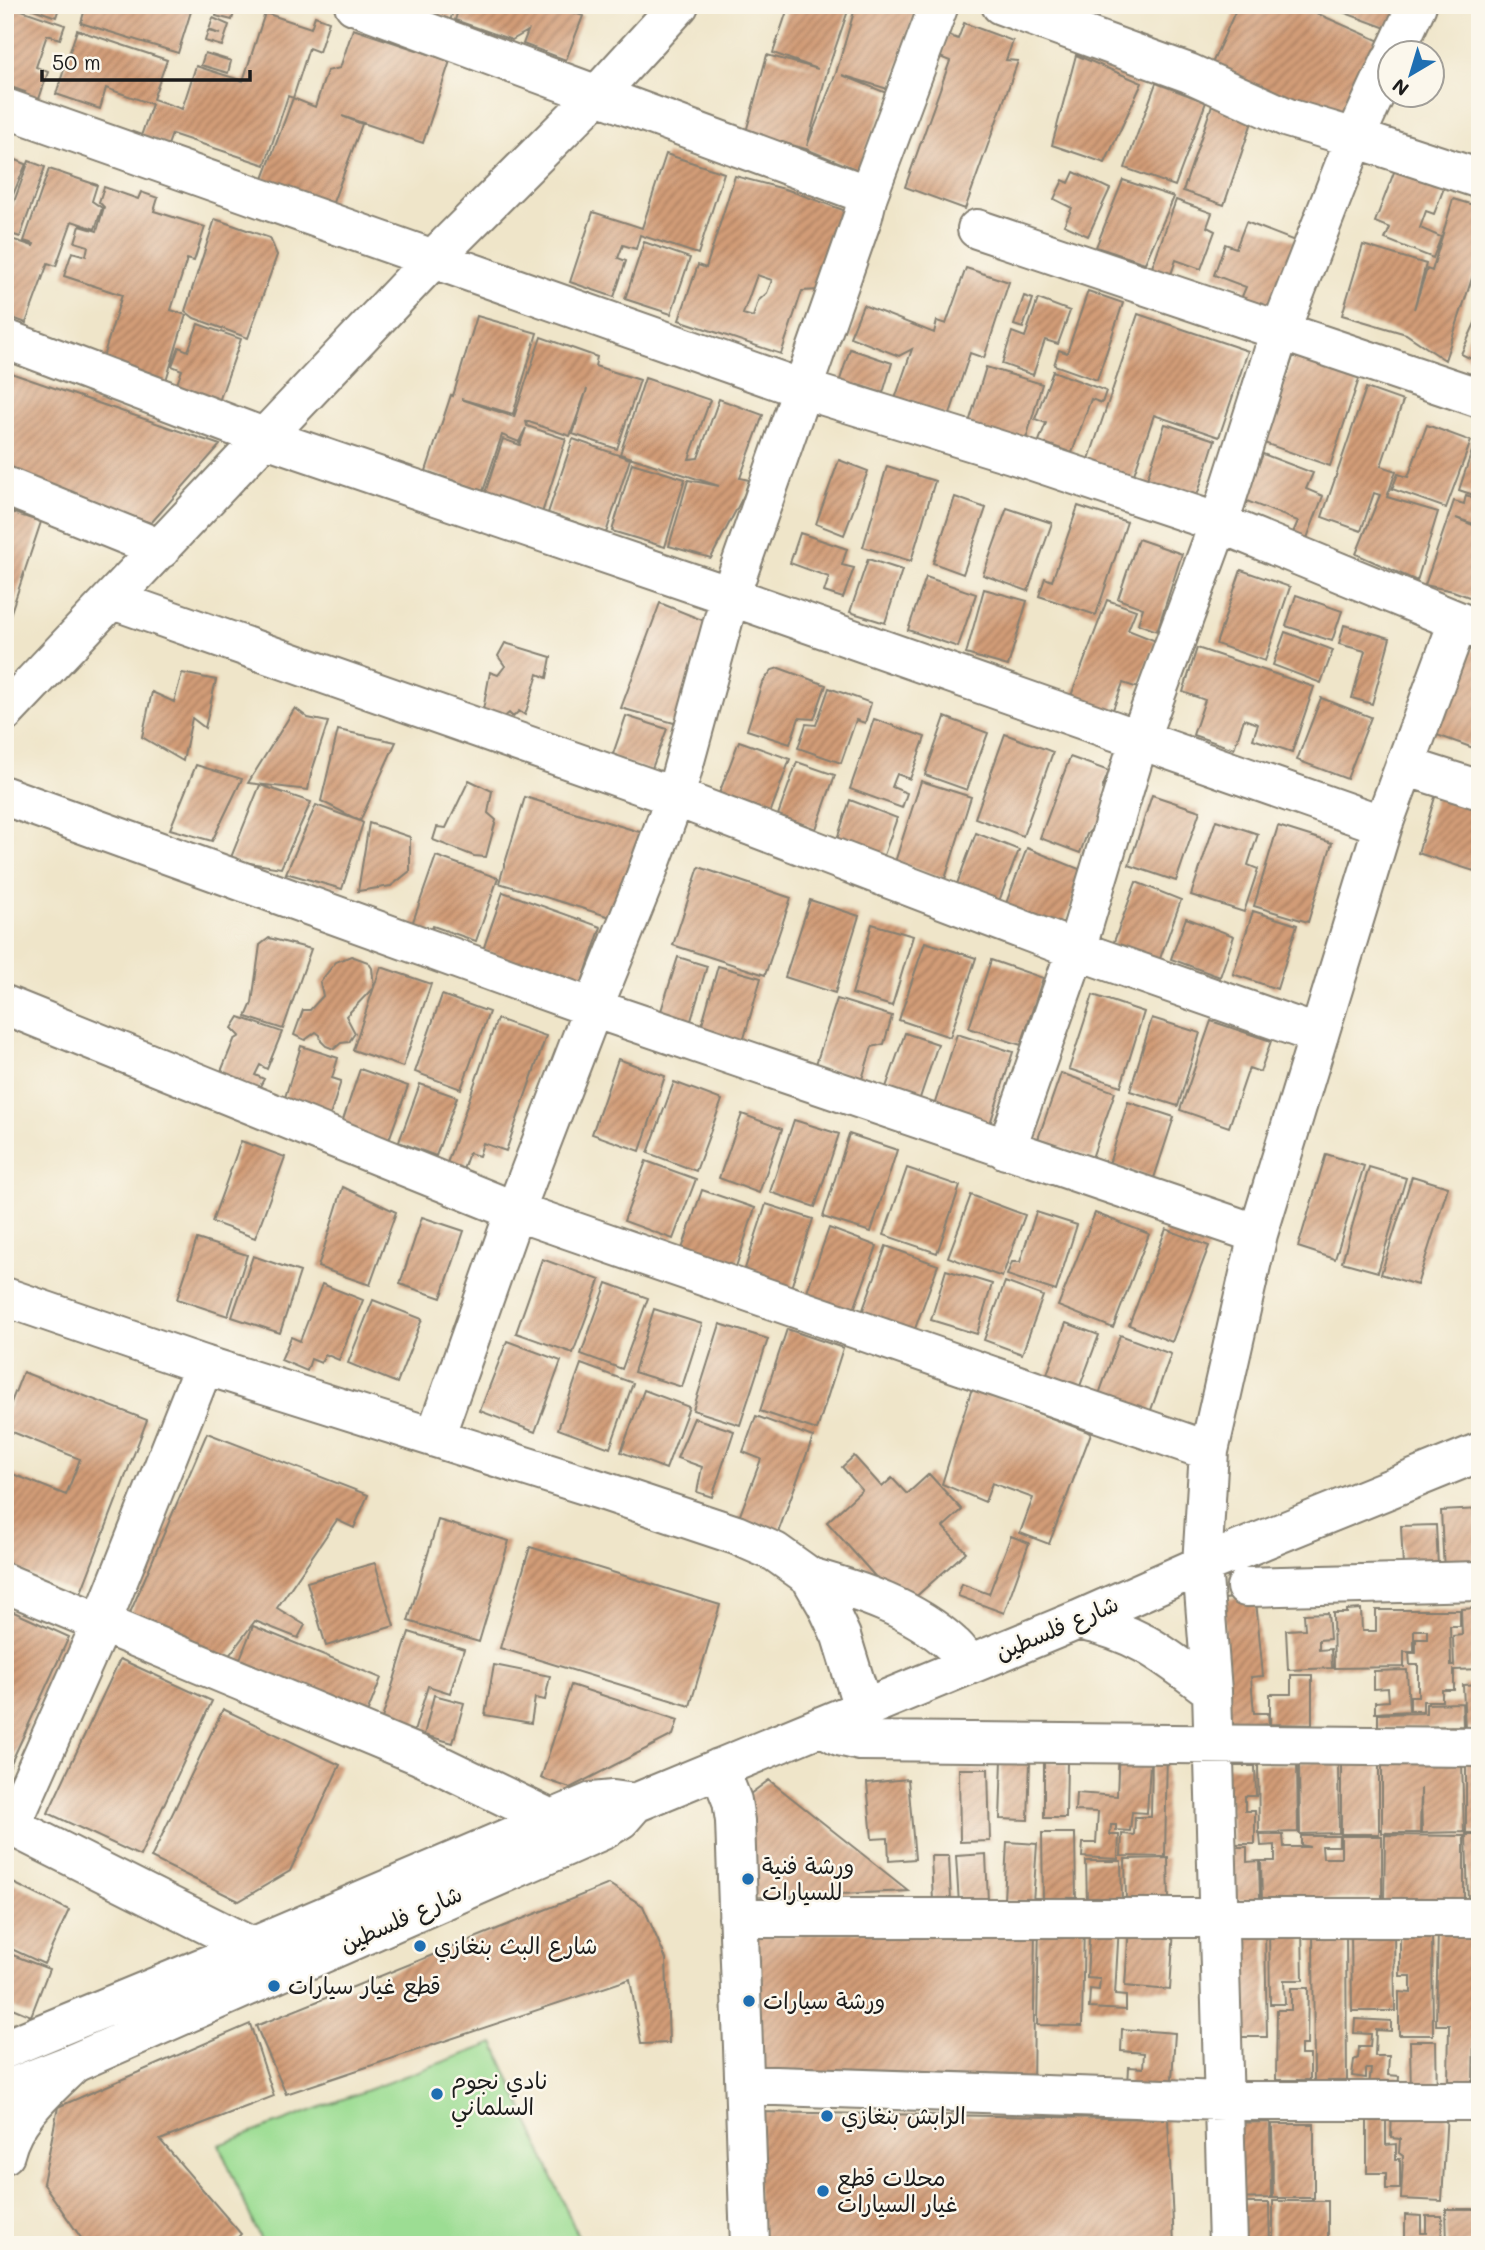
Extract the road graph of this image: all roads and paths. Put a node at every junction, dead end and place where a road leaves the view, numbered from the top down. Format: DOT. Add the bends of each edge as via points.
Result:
graph roads {
  1 [pos="354,5"];
  2 [pos="679,5"];
  3 [pos="939,5"];
  4 [pos="1001,5"];
  5 [pos="1417,5"];
  6 [pos="1402,38"];
  7 [pos="1376,94"];
  8 [pos="597,95"];
  9 [pos="5,108"];
  10 [pos="1355,138"];
  11 [pos="1480,179"];
  12 [pos="868,195"];
  13 [pos="977,229"];
  14 [pos="434,258"];
  15 [pos="1280,331"];
  16 [pos="5,339"];
  17 [pos="802,388"];
  18 [pos="1480,398"];
  19 [pos="266,438"];
  20 [pos="5,486"];
  21 [pos="1219,523"];
  22 [pos="161,549"];
  23 [pos="730,596"];
  24 [pos="113,600"];
  25 [pos="1469,626"];
  26 [pos="5,712"];
  27 [pos="1139,740"];
  28 [pos="1405,766"];
  29 [pos="1480,790"];
  30 [pos="5,796"];
  31 [pos="675,797"];
  32 [pos="1383,825"];
  33 [pos="1076,950"];
  34 [pos="5,1005"];
  35 [pos="593,1007"];
  36 [pos="1319,1035"];
  37 [pos="1006,1150"];
  38 [pos="515,1211"];
  39 [pos="1258,1234"];
  40 [pos="5,1297"];
  41 [pos="204,1365"];
  42 [pos="435,1437"];
  43 [pos="1209,1451"];
  44 [pos="1480,1452"];
  45 [pos="1202,1566"];
  46 [pos="810,1577"];
  47 [pos="1480,1581"];
  48 [pos="5,1583"];
  49 [pos="1246,1587"];
  50 [pos="1078,1620"];
  51 [pos="101,1624"];
  52 [pos="969,1665"];
  53 [pos="1212,1691"];
  54 [pos="863,1708"];
  55 [pos="821,1726"];
  56 [pos="1213,1744"];
  57 [pos="1480,1747"];
  58 [pos="719,1768"];
  59 [pos="635,1803"];
  60 [pos="551,1819"];
  61 [pos="8,1825"];
  62 [pos="738,1918"];
  63 [pos="1218,1918"];
  64 [pos="1480,1918"];
  65 [pos="252,1947"];
  66 [pos="5,2049"];
  67 [pos="74,2063"];
  68 [pos="745,2085"];
  69 [pos="5,2090"];
  70 [pos="1224,2101"];
  71 [pos="1480,2101"];
  72 [pos="5,2154"];
  73 [pos="750,2245"];
  74 [pos="1228,2245"];
  1 -- 8 [label="street"];
  2 -- 8 [label="street"];
  3 -- 12 [label="street"];
  4 -- 10 [label="street" via="1189,73 1288,118"];
  5 -- 6 [label="street"];
  7 -- 10 [label="street"];
  8 -- 12 [label="street"];
  8 -- 14 [label="street"];
  9 -- 14 [label="street"];
  10 -- 11 [label="street"];
  10 -- 15 [label="street"];
  12 -- 17 [label="street"];
  13 -- 15 [label="street"];
  14 -- 17 [label="street"];
  14 -- 19 [label="street"];
  15 -- 18 [label="street"];
  15 -- 21 [label="street"];
  16 -- 19 [label="street"];
  17 -- 21 [label="street"];
  17 -- 23 [label="street"];
  19 -- 22 [label="street"];
  19 -- 23 [label="street"];
  20 -- 22 [label="street"];
  21 -- 25 [label="street"];
  21 -- 27 [label="street"];
  22 -- 24 [label="street"];
  23 -- 27 [label="street"];
  23 -- 31 [label="street"];
  24 -- 26 [label="street"];
  24 -- 31 [label="street"];
  25 -- 28 [label="street"];
  27 -- 32 [label="street"];
  27 -- 33 [label="street"];
  28 -- 29 [label="street"];
  28 -- 32 [label="street"];
  30 -- 35 [label="street"];
  31 -- 33 [label="street"];
  31 -- 35 [label="street"];
  32 -- 36 [label="street"];
  33 -- 36 [label="street"];
  33 -- 37 [label="street"];
  34 -- 38 [label="street"];
  35 -- 37 [label="street"];
  35 -- 38 [label="street"];
  36 -- 39 [label="street"];
  37 -- 39 [label="street"];
  38 -- 42 [label="street"];
  38 -- 43 [label="street"];
  39 -- 43 [label="street"];
  40 -- 41 [label="street"];
  41 -- 42 [label="street"];
  41 -- 51 [label="street"];
  42 -- 46 [label="street" via="736,1535 775,1552"];
  43 -- 45 [label="street"];
  44 -- 45 [label="street, شارع فلسطين"];
  45 -- 50 [label="street, شارع فلسطين"];
  45 -- 53 [label="street"];
  46 -- 52 [label="street" via="884,1602 918,1620 953,1644"];
  46 -- 54 [label="street" via="841,1636"];
  47 -- 49 [label="street"];
  48 -- 51 [label="street"];
  50 -- 52 [label="street, شارع فلسطين"];
  50 -- 53 [label="street" via="1145,1642"];
  51 -- 60 [label="street" via="419,1755"];
  51 -- 61 [label="street"];
  52 -- 54 [label="street, شارع فلسطين"];
  53 -- 56 [label="street"];
  54 -- 55 [label="street, شارع فلسطين"];
  55 -- 56 [label="street" via="860,1741"];
  55 -- 58 [label="street, شارع فلسطين"];
  56 -- 57 [label="street"];
  56 -- 63 [label="street"];
  58 -- 59 [label="street, شارع فلسطين"];
  58 -- 62 [label="street" via="733,1811"];
  59 -- 60 [label="street, شارع فلسطين" via="603,1800"];
  59 -- 67 [label="street, شارع فلسطين" via="603,1830"];
  60 -- 65 [label="street, شارع فلسطين"];
  61 -- 65 [label="street"];
  62 -- 63 [label="street"];
  62 -- 68 [label="street"];
  63 -- 64 [label="street"];
  63 -- 70 [label="street"];
  65 -- 66 [label="street, شارع فلسطين"];
  67 -- 69 [label="street, شارع فلسطين"];
  67 -- 72 [label="street" via="23,2117"];
  68 -- 70 [label="street"];
  68 -- 73 [label="street"];
  70 -- 71 [label="street"];
  70 -- 74 [label="street"];
}
